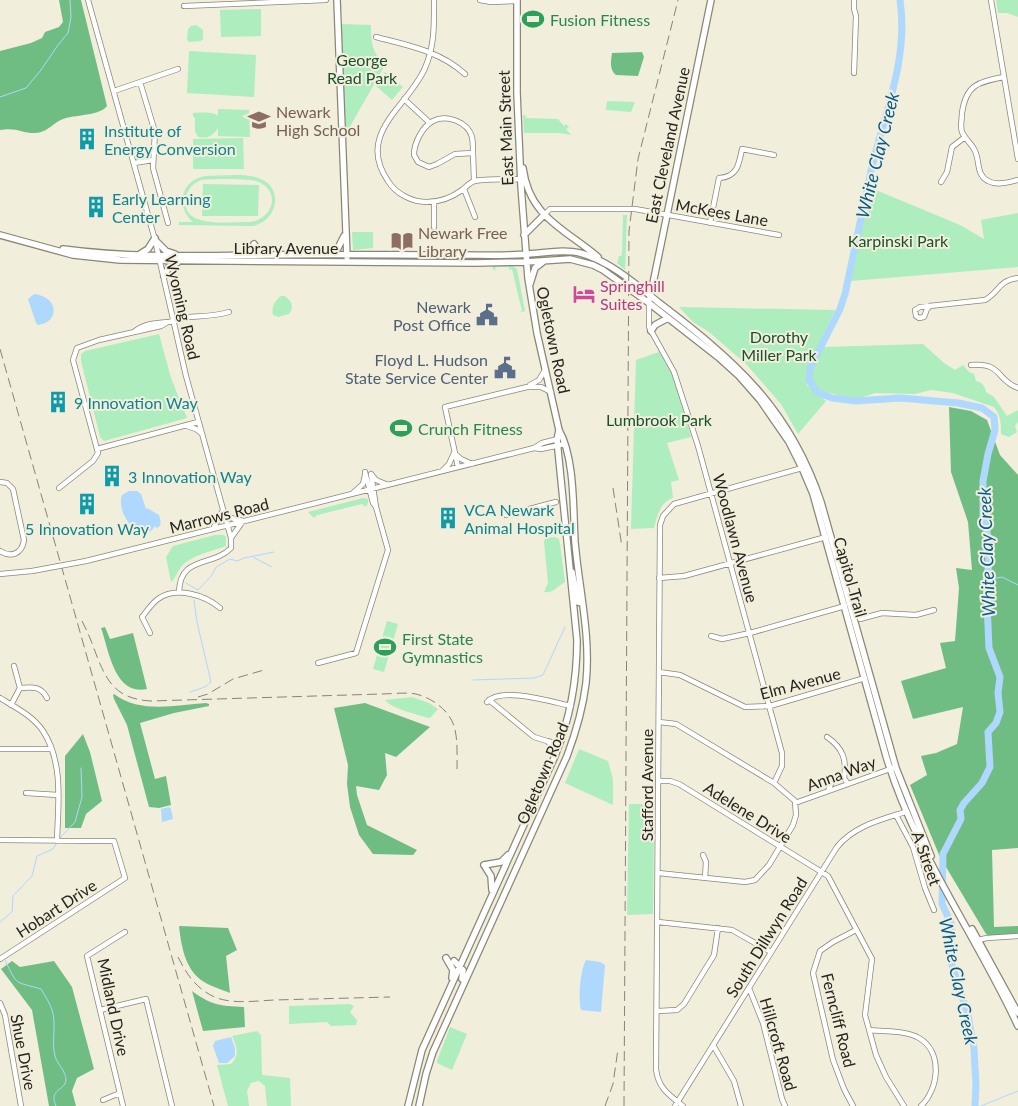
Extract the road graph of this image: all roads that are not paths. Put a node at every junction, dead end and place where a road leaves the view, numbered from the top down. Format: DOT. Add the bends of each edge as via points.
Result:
graph roads {
  1 [pos="88,0"];
  2 [pos="326,0"];
  3 [pos="337,0"];
  4 [pos="434,0"];
  5 [pos="480,0"];
  6 [pos="711,0"];
  7 [pos="854,0"];
  8 [pos="991,0"];
  9 [pos="517,1"];
  10 [pos="184,6"];
  11 [pos="376,37"];
  12 [pos="431,52"];
  13 [pos="178,69"];
  14 [pos="854,73"];
  15 [pos="465,74"];
  16 [pos="1004,77"];
  17 [pos="140,82"];
  18 [pos="114,91"];
  19 [pos="404,99"];
  20 [pos="430,123"];
  21 [pos="965,137"];
  22 [pos="520,152"];
  23 [pos="473,153"];
  24 [pos="774,154"];
  25 [pos="1018,159"];
  26 [pos="153,160"];
  27 [pos="134,163"];
  28 [pos="520,179"];
  29 [pos="1018,180"];
  30 [pos="474,181"];
  31 [pos="941,182"];
  32 [pos="464,189"];
  33 [pos="434,202"];
  34 [pos="544,215"];
  35 [pos="667,215"];
  36 [pos="475,217"];
  37 [pos="168,223"];
  38 [pos="710,223"];
  39 [pos="434,227"];
  40 [pos="345,234"];
  41 [pos="779,234"];
  42 [pos="1,235"];
  43 [pos="524,235"];
  44 [pos="155,239"];
  45 [pos="46,247"];
  46 [pos="526,254"];
  47 [pos="239,255"];
  48 [pos="297,255"];
  49 [pos="325,255"];
  50 [pos="346,255"];
  51 [pos="137,256"];
  52 [pos="160,258"];
  53 [pos="181,259"];
  54 [pos="545,260"];
  55 [pos="349,261"];
  56 [pos="526,262"];
  57 [pos="605,264"];
  58 [pos="164,276"];
  59 [pos="1018,278"];
  60 [pos="529,288"];
  61 [pos="650,295"];
  62 [pos="649,303"];
  63 [pos="930,306"];
  64 [pos="229,312"];
  65 [pos="668,318"];
  66 [pos="170,321"];
  67 [pos="651,332"];
  68 [pos="971,365"];
  69 [pos="546,369"];
  70 [pos="527,387"];
  71 [pos="1018,388"];
  72 [pos="551,392"];
  73 [pos="198,422"];
  74 [pos="180,427"];
  75 [pos="201,433"];
  76 [pos="561,442"];
  77 [pos="97,449"];
  78 [pos="454,453"];
  79 [pos="472,464"];
  80 [pos="458,467"];
  81 [pos="802,468"];
  82 [pos="442,471"];
  83 [pos="0,482"];
  84 [pos="388,485"];
  85 [pos="59,488"];
  86 [pos="371,489"];
  87 [pos="711,493"];
  88 [pos="350,494"];
  89 [pos="556,502"];
  90 [pos="224,512"];
  91 [pos="506,515"];
  92 [pos="244,521"];
  93 [pos="228,525"];
  94 [pos="213,529"];
  95 [pos="566,532"];
  96 [pos="826,537"];
  97 [pos="231,538"];
  98 [pos="0,551"];
  99 [pos="569,564"];
  100 [pos="730,564"];
  101 [pos="0,574"];
  102 [pos="579,576"];
  103 [pos="659,578"];
  104 [pos="179,592"];
  105 [pos="582,602"];
  106 [pos="845,606"];
  107 [pos="220,608"];
  108 [pos="934,610"];
  109 [pos="852,616"];
  110 [pos="860,619"];
  111 [pos="855,626"];
  112 [pos="750,633"];
  113 [pos="150,634"];
  114 [pos="711,636"];
  115 [pos="318,663"];
  116 [pos="14,666"];
  117 [pos="659,672"];
  118 [pos="865,678"];
  119 [pos="20,688"];
  120 [pos="47,698"];
  121 [pos="0,699"];
  122 [pos="11,705"];
  123 [pos="571,706"];
  124 [pos="770,706"];
  125 [pos="659,722"];
  126 [pos="827,737"];
  127 [pos="547,741"];
  128 [pos="560,744"];
  129 [pos="0,749"];
  130 [pos="51,749"];
  131 [pos="555,756"];
  132 [pos="892,768"];
  133 [pos="844,778"];
  134 [pos="556,779"];
  135 [pos="658,781"];
  136 [pos="774,783"];
  137 [pos="848,784"];
  138 [pos="828,791"];
  139 [pos="26,793"];
  140 [pos="58,794"];
  141 [pos="795,803"];
  142 [pos="905,812"];
  143 [pos="896,815"];
  144 [pos="0,840"];
  145 [pos="57,841"];
  146 [pos="780,846"];
  147 [pos="514,848"];
  148 [pos="926,851"];
  149 [pos="703,855"];
  150 [pos="821,872"];
  151 [pos="658,873"];
  152 [pos="704,878"];
  153 [pos="489,902"];
  154 [pos="934,910"];
  155 [pos="658,922"];
  156 [pos="718,928"];
  157 [pos="856,930"];
  158 [pos="970,931"];
  159 [pos="126,932"];
  160 [pos="1018,936"];
  161 [pos="978,940"];
  162 [pos="771,952"];
  163 [pos="446,958"];
  164 [pos="0,959"];
  165 [pos="454,961"];
  166 [pos="460,966"];
  167 [pos="749,988"];
  168 [pos="447,995"];
  169 [pos="0,1003"];
  170 [pos="100,1010"];
  171 [pos="658,1011"];
  172 [pos="1018,1013"];
  173 [pos="449,1014"];
  174 [pos="6,1021"];
  175 [pos="0,1022"];
  176 [pos="1018,1026"];
  177 [pos="869,1030"];
  178 [pos="713,1045"];
  179 [pos="120,1093"];
  180 [pos="103,1100"];
  181 [pos="676,1104"];
  182 [pos="21,1106"];
  183 [pos="123,1106"];
  184 [pos="172,1106"];
  185 [pos="408,1106"];
  186 [pos="419,1106"];
  187 [pos="683,1106"];
  188 [pos="740,1106"];
  189 [pos="786,1106"];
  190 [pos="853,1106"];
  191 [pos="904,1106"];
  192 [pos="921,1106"];
  1 -- 18 [label="street, Wyoming Road"];
  2 -- 10 [label="street"];
  3 -- 40 [label="main road"];
  4 -- 12 [label="street"];
  5 -- 9 [label="street"];
  6 -- 35 [label="main road, East Cleveland Avenue"];
  7 -- 14 [label="street"];
  8 -- 16 [label="street"];
  9 -- 22 [label="main road, East Main Street"];
  11 -- 12 [label="street"];
  12 -- 15 [label="street"];
  12 -- 19 [label="street" via="418,82"];
  13 -- 17 [label="street"];
  16 -- 21 [label="street" via="981,82 968,93 961,124"];
  16 -- 25 [label="street"];
  17 -- 18 [label="street"];
  17 -- 26 [label="street" via="155,132"];
  18 -- 27 [label="street, Wyoming Road"];
  19 -- 20 [label="street"];
  19 -- 33 [label="street" via="381,134 379,164 396,191 415,200"];
  20 -- 23 [label="street" via="447,118 461,123 471,136"];
  20 -- 23 [label="street" via="414,148 415,158 421,164 429,167 454,154"];
  21 -- 29 [label="street" via="974,149 985,180 993,183"];
  21 -- 31 [label="street" via="952,147"];
  22 -- 28 [label="main road, East Main Street"];
  22 -- 34 [label="main road" via="530,193"];
  23 -- 30 [label="street"];
  24 -- 38 [label="street" via="742,149 738,169 728,177 719,178"];
  26 -- 27 [label="street"];
  26 -- 37 [label="street"];
  27 -- 44 [label="street, Wyoming Road"];
  28 -- 30 [label="street"];
  28 -- 43 [label="main road, East Main Street"];
  30 -- 32 [label="street"];
  32 -- 33 [label="street"];
  32 -- 36 [label="street"];
  33 -- 39 [label="street"];
  34 -- 35 [label="street, McKees Lane" via="550,209 611,208"];
  34 -- 43 [label="main road"];
  34 -- 57 [label="main road"];
  35 -- 38 [label="street, McKees Lane"];
  35 -- 61 [label="main road, East Cleveland Avenue"];
  38 -- 41 [label="street, McKees Lane"];
  40 -- 49 [label="main road" via="338,248"];
  40 -- 50 [label="main road"];
  42 -- 45 [label="main road, Library Avenue"];
  43 -- 46 [label="main road, East Main Street"];
  44 -- 51 [label="main road" via="145,252"];
  44 -- 52 [label="street, Wyoming Road"];
  44 -- 53 [label="main road"];
  45 -- 51 [label="main road, Library Avenue"];
  45 -- 52 [label="main road, Library Avenue" via="98,258"];
  46 -- 50 [label="main road, Library Avenue"];
  46 -- 56 [label="main road, Ogletown Road"];
  46 -- 57 [label="main road, Capitol Trail" via="572,252"];
  47 -- 48 [label="main road, Library Avenue"];
  47 -- 48 [label="main road" via="251,250 254,244 259,252"];
  47 -- 53 [label="main road, Library Avenue"];
  48 -- 49 [label="main road, Library Avenue"];
  49 -- 50 [label="main road, Library Avenue"];
  50 -- 55 [label="main road"];
  51 -- 52 [label="main road, Library Avenue"];
  52 -- 53 [label="main road, Library Avenue"];
  52 -- 58 [label="street, Wyoming Road"];
  53 -- 55 [label="main road, Library Avenue"];
  53 -- 58 [label="main road" via="171,265"];
  54 -- 56 [label="main road, Capitol Trail"];
  54 -- 60 [label="main road" via="535,268"];
  54 -- 62 [label="main road, Capitol Trail" via="574,259 593,265"];
  55 -- 56 [label="main road, Library Avenue"];
  56 -- 60 [label="main road, Ogletown Road"];
  57 -- 61 [label="main road, Capitol Trail"];
  58 -- 66 [label="street, Wyoming Road"];
  59 -- 63 [label="street" via="1005,281 985,300"];
  60 -- 69 [label="main road, Ogletown Road"];
  61 -- 62 [label="main road, East Cleveland Avenue"];
  61 -- 109 [label="main road, Capitol Trail" via="710,342 743,373 788,430 817,492"];
  62 -- 65 [label="main road, Capitol Trail"];
  62 -- 67 [label="street, Woodlawn Avenue"];
  64 -- 66 [label="street"];
  65 -- 67 [label="main road" via="654,325"];
  65 -- 81 [label="main road, Capitol Trail" via="718,357 746,384 781,428"];
  66 -- 73 [label="street, Wyoming Road"];
  66 -- 77 [label="street" via="160,321 77,348 73,360"];
  67 -- 87 [label="street, Woodlawn Avenue" via="674,372"];
  68 -- 71 [label="street" via="992,367"];
  69 -- 70 [label="street" via="539,380"];
  69 -- 72 [label="main road, Ogletown Road"];
  70 -- 72 [label="street" via="541,386"];
  70 -- 78 [label="street" via="445,407"];
  72 -- 76 [label="main road, Ogletown Road"];
  73 -- 74 [label="street"];
  73 -- 75 [label="street, Wyoming Road"];
  74 -- 75 [label="street" via="189,426"];
  74 -- 77 [label="street"];
  75 -- 90 [label="street, Wyoming Road"];
  76 -- 79 [label="street, Marrows Road" via="542,443"];
  76 -- 95 [label="main road, Ogletown Road"];
  76 -- 102 [label="main road, Ogletown Road" via="572,488"];
  77 -- 85 [label="street" via="96,457"];
  78 -- 79 [label="street"];
  78 -- 80 [label="street"];
  78 -- 82 [label="street"];
  79 -- 80 [label="street, Marrows Road"];
  80 -- 82 [label="street, Marrows Road"];
  81 -- 87 [label="street, Stafford Avenue"];
  81 -- 96 [label="main road, Capitol Trail"];
  82 -- 84 [label="street, Marrows Road"];
  83 -- 98 [label="street" via="13,489 24,540 22,549 12,555"];
  84 -- 86 [label="street, Marrows Road"];
  84 -- 86 [label="street" via="371,474"];
  86 -- 88 [label="street, Marrows Road"];
  86 -- 88 [label="street" via="365,472 363,484"];
  86 -- 115 [label="street" via="388,550 358,651"];
  87 -- 100 [label="street, Woodlawn Avenue"];
  87 -- 103 [label="street, Stafford Avenue" via="674,504 663,516"];
  88 -- 92 [label="street, Marrows Road"];
  89 -- 91 [label="street"];
  90 -- 92 [label="street" via="231,518"];
  90 -- 93 [label="street, Wyoming Road"];
  90 -- 94 [label="street"];
  92 -- 93 [label="street, Marrows Road"];
  92 -- 97 [label="street"];
  93 -- 94 [label="street, Marrows Road"];
  93 -- 97 [label="street, Wyoming Road"];
  94 -- 101 [label="street, Marrows Road, bridge" via="86,561"];
  95 -- 99 [label="main road, Ogletown Road"];
  95 -- 102 [label="main road" via="571,538"];
  96 -- 100 [label="street"];
  96 -- 106 [label="main road, Capitol Trail"];
  97 -- 104 [label="street" via="231,548 226,552 185,571 180,579"];
  99 -- 105 [label="main road" via="578,602"];
  99 -- 123 [label="main road, Ogletown Road" via="577,640"];
  100 -- 103 [label="street" via="684,576"];
  100 -- 112 [label="street, Woodlawn Avenue"];
  102 -- 105 [label="main road, Ogletown Road"];
  103 -- 117 [label="street, Stafford Avenue"];
  104 -- 107 [label="street" via="206,599"];
  104 -- 113 [label="street" via="158,598 142,617"];
  105 -- 134 [label="main road, Ogletown Road" via="587,647 586,681 580,716"];
  106 -- 112 [label="street"];
  106 -- 118 [label="main road, Capitol Trail"];
  108 -- 110 [label="street" via="916,615 884,613"];
  109 -- 110 [label="street"];
  109 -- 111 [label="main road, Capitol Trail"];
  110 -- 111 [label="street"];
  111 -- 132 [label="main road, Capitol Trail"];
  112 -- 114 [label="street" via="722,639"];
  112 -- 124 [label="street, Woodlawn Avenue"];
  116 -- 119 [label="street"];
  117 -- 124 [label="street, Elm Avenue" via="680,675 745,707"];
  117 -- 125 [label="street, Stafford Avenue"];
  118 -- 124 [label="street, Elm Avenue"];
  118 -- 132 [label="main road, Capitol Trail"];
  119 -- 120 [label="street" via="43,690"];
  119 -- 122 [label="street"];
  121 -- 122 [label="street"];
  122 -- 130 [label="street" via="39,726"];
  123 -- 127 [label="street" via="519,696 503,696 488,701 530,734"];
  123 -- 128 [label="main road, Ogletown Road"];
  124 -- 136 [label="street, Woodlawn Avenue" via="782,753 782,766"];
  125 -- 135 [label="street, Stafford Avenue"];
  125 -- 136 [label="street" via="676,724"];
  126 -- 133 [label="street" via="843,756"];
  127 -- 128 [label="street"];
  127 -- 131 [label="street"];
  128 -- 131 [label="main road, Ogletown Road"];
  128 -- 134 [label="main road" via="564,753"];
  129 -- 130 [label="street"];
  130 -- 140 [label="street" via="57,769"];
  131 -- 147 [label="main road, Ogletown Road"];
  132 -- 137 [label="street, Anna Way"];
  132 -- 142 [label="main road, Capitol Trail"];
  132 -- 148 [label="main road, Capitol Trail"];
  133 -- 137 [label="street"];
  133 -- 138 [label="street" via="833,779"];
  134 -- 173 [label="main road, Ogletown Road"];
  135 -- 146 [label="street, Adelene Drive" via="679,784"];
  135 -- 151 [label="street, Stafford Avenue"];
  136 -- 141 [label="street"];
  137 -- 138 [label="street, Anna Way"];
  138 -- 141 [label="street, Anna Way"];
  139 -- 140 [label="street"];
  140 -- 145 [label="street"];
  141 -- 146 [label="street" via="793,825"];
  142 -- 143 [label="street, South Dillwyn Road"];
  142 -- 148 [label="main road, Capitol Trail"];
  143 -- 150 [label="street, South Dillwyn Road" via="852,833"];
  143 -- 154 [label="street, A Street" via="913,847"];
  144 -- 145 [label="street"];
  145 -- 164 [label="street, Hobart Drive" via="114,842 125,878"];
  146 -- 150 [label="street, Adelene Drive"];
  146 -- 152 [label="street" via="755,880"];
  147 -- 153 [label="main road, Ogletown Road"];
  147 -- 153 [label="main road" via="502,862 484,865 492,880"];
  148 -- 158 [label="main road, Capitol Trail"];
  149 -- 152 [label="street" via="706,862"];
  150 -- 157 [label="street, Adelene Drive" via="828,876"];
  150 -- 162 [label="street, South Dillwyn Road"];
  151 -- 152 [label="street"];
  151 -- 155 [label="street, Stafford Avenue"];
  153 -- 166 [label="main road, Ogletown Road"];
  155 -- 156 [label="street"];
  155 -- 171 [label="street, Stafford Avenue"];
  156 -- 162 [label="street" via="735,931"];
  156 -- 171 [label="street" via="714,955 684,1004 677,1010"];
  157 -- 177 [label="street, Adelene Drive" via="872,959 865,1015"];
  157 -- 190 [label="street, Ferncliff Road" via="820,951 812,973 833,1060"];
  158 -- 161 [label="main road, Capitol Trail"];
  158 -- 176 [label="main road, Capitol Trail"];
  159 -- 170 [label="street, Midland Drive" via="87,956"];
  160 -- 161 [label="street"];
  161 -- 172 [label="main road, Capitol Trail"];
  162 -- 167 [label="street, South Dillwyn Road"];
  163 -- 168 [label="main road" via="452,966 453,975"];
  165 -- 166 [label="main road"];
  166 -- 168 [label="main road, Ogletown Road"];
  166 -- 173 [label="main road" via="463,977"];
  167 -- 178 [label="street, South Dillwyn Road"];
  167 -- 189 [label="street, Hillcroft Road" via="763,1023"];
  168 -- 185 [label="main road, Ogletown Road" via="422,1050"];
  169 -- 174 [label="street, Shue Drive"];
  170 -- 179 [label="street, Midland Drive"];
  170 -- 184 [label="street" via="146,999"];
  171 -- 181 [label="street, Stafford Avenue" via="657,1074 662,1088"];
  173 -- 186 [label="main road, Ogletown Road" via="431,1058"];
  174 -- 175 [label="street"];
  174 -- 182 [label="street, Shue Drive"];
  177 -- 191 [label="street, Adelene Drive" via="886,1077"];
  177 -- 192 [label="street" via="909,1034 926,1044 935,1060 935,1081"];
  178 -- 181 [label="street, South Dillwyn Road"];
  178 -- 188 [label="street" via="734,1081"];
  179 -- 180 [label="street"];
  179 -- 183 [label="street, Midland Drive"];
  181 -- 187 [label="street, Stafford Avenue"];
}
